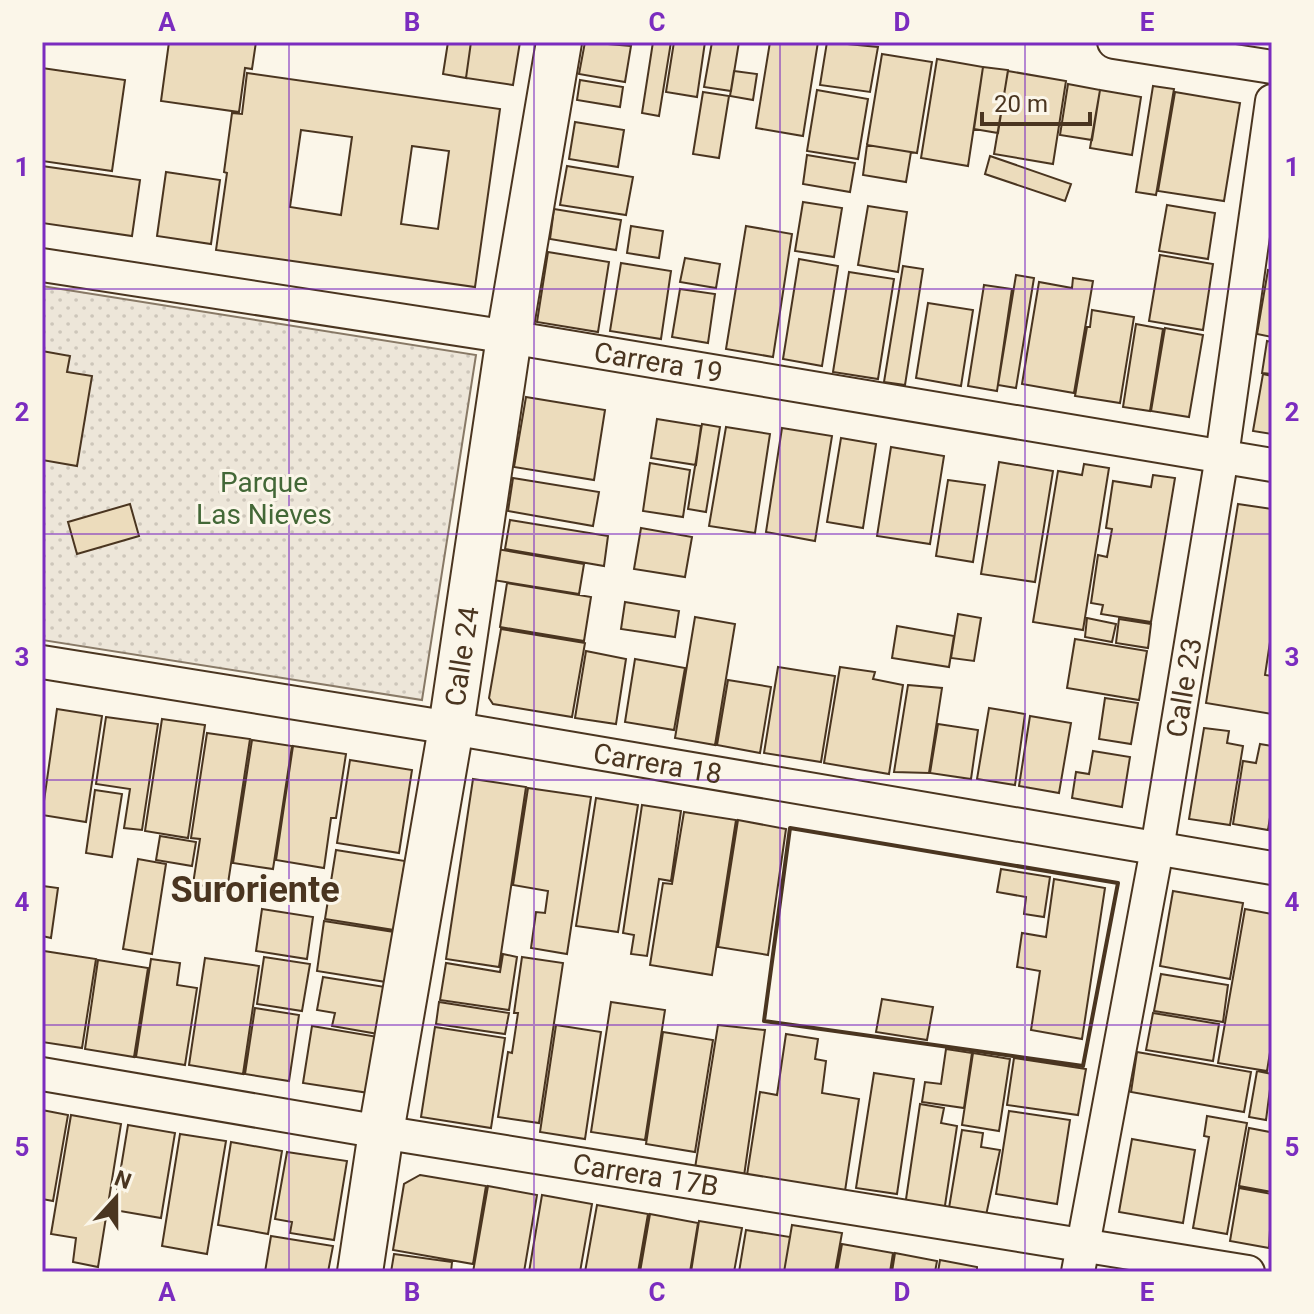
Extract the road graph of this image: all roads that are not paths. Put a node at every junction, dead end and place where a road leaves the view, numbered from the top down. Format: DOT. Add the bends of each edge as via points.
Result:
graph roads {
  1 [pos="559,42"];
  2 [pos="1114,42"];
  3 [pos="1272,67"];
  4 [pos="1272,101"];
  5 [pos="42,265"];
  6 [pos="509,337"];
  7 [pos="1222,456"];
  8 [pos="1272,465"];
  9 [pos="42,662"];
  10 [pos="451,728"];
  11 [pos="1157,849"];
  12 [pos="1272,868"];
  13 [pos="42,1074"];
  14 [pos="381,1132"];
  15 [pos="1081,1258"];
  16 [pos="360,1272"];
  17 [pos="1248,1272"];
  1 -- 6 [label="street, Calle 24"];
  2 -- 3 [label="street"];
  4 -- 7 [label="street, Calle 23"];
  5 -- 6 [label="street, Carrera 19"];
  6 -- 7 [label="street, Carrera 19"];
  6 -- 10 [label="street, Calle 24"];
  7 -- 8 [label="street, Carrera 19"];
  7 -- 11 [label="street, Calle 23"];
  9 -- 10 [label="street, Carrera 18"];
  10 -- 11 [label="street, Carrera 18"];
  10 -- 14 [label="street, Calle 24"];
  11 -- 12 [label="street, Carrera 18"];
  11 -- 15 [label="street, Calle 23"];
  13 -- 14 [label="street, Carrera 17B"];
  14 -- 15 [label="street, Carrera 17B"];
  14 -- 16 [label="street, Calle 24"];
  15 -- 17 [label="street, Carrera 17B"];
}
